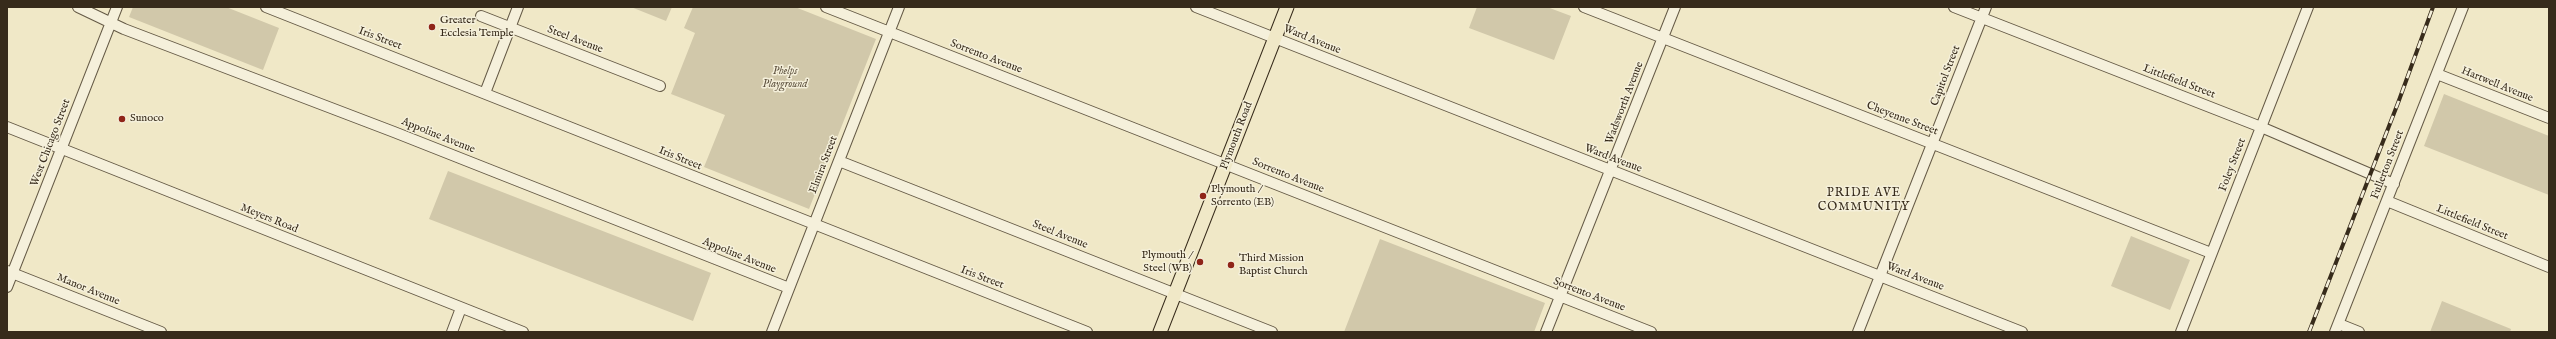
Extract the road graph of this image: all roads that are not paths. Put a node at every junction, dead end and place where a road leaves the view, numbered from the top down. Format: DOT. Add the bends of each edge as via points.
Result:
graph roads {
  1 [pos="78,7"];
  2 [pos="118,7"];
  3 [pos="266,7"];
  4 [pos="518,7"];
  5 [pos="826,7"];
  6 [pos="899,7"];
  7 [pos="1196,7"];
  8 [pos="1287,7"];
  9 [pos="1584,7"];
  10 [pos="1675,7"];
  11 [pos="1954,7"];
  12 [pos="1986,7"];
  13 [pos="2308,7"];
  14 [pos="2463,7"];
  15 [pos="481,16"];
  16 [pos="1982,18"];
  17 [pos="111,23"];
  18 [pos="510,28"];
  19 [pos="889,32"];
  20 [pos="1275,38"];
  21 [pos="1663,38"];
  22 [pos="2437,74"];
  23 [pos="660,86"];
  24 [pos="485,93"];
  25 [pos="2549,118"];
  26 [pos="7,127"];
  27 [pos="2261,127"];
  28 [pos="1932,144"];
  29 [pos="62,149"];
  30 [pos="839,161"];
  31 [pos="1226,164"];
  32 [pos="1611,171"];
  33 [pos="2394,184"];
  34 [pos="2387,201"];
  35 [pos="814,226"];
  36 [pos="2211,253"];
  37 [pos="2549,267"];
  38 [pos="10,272"];
  39 [pos="1880,276"];
  40 [pos="7,287"];
  41 [pos="789,288"];
  42 [pos="1175,294"];
  43 [pos="1560,296"];
  44 [pos="461,308"];
  45 [pos="2337,328"];
  46 [pos="161,332"];
  47 [pos="452,332"];
  48 [pos="523,332"];
  49 [pos="772,332"];
  50 [pos="1087,332"];
  51 [pos="1160,332"];
  52 [pos="1272,332"];
  53 [pos="1546,332"];
  54 [pos="1651,332"];
  55 [pos="1858,332"];
  56 [pos="2022,332"];
  57 [pos="2180,332"];
  58 [pos="2359,332"];
  1 -- 17 [label="street, Appoline Avenue"];
  2 -- 17 [label="street, West Chicago Street"];
  3 -- 24 [label="street, Iris Street"];
  4 -- 18 [label="street"];
  5 -- 19 [label="street, Sorrento Avenue"];
  6 -- 19 [label="street, Elmira Street"];
  7 -- 20 [label="street, Ward Avenue"];
  8 -- 20 [label="main road, Plymouth Road"];
  9 -- 21 [label="street, Cheyenne Street"];
  10 -- 21 [label="street, Wadsworth Avenue"];
  11 -- 16 [label="street, Littlefield Street"];
  12 -- 16 [label="street, Capitol Street"];
  13 -- 27 [label="street, Foley Street"];
  14 -- 22 [label="street, Fullerton Street"];
  15 -- 18 [label="street, Steel Avenue"];
  16 -- 27 [label="street, Littlefield Street"];
  16 -- 28 [label="street, Capitol Street"];
  17 -- 29 [label="street, West Chicago Street"];
  17 -- 41 [label="street, Appoline Avenue"];
  18 -- 23 [label="street, Steel Avenue"];
  18 -- 24 [label="street"];
  19 -- 30 [label="street, Elmira Street"];
  19 -- 31 [label="street, Sorrento Avenue"];
  20 -- 31 [label="main road, Plymouth Road"];
  20 -- 32 [label="street, Ward Avenue"];
  21 -- 28 [label="street, Cheyenne Street"];
  21 -- 32 [label="street, Wadsworth Avenue"];
  22 -- 25 [label="street, Hartwell Avenue"];
  22 -- 33 [label="street, Fullerton Street"];
  24 -- 35 [label="street, Iris Street"];
  26 -- 29 [label="street, Meyers Road"];
  27 -- 33 [label="street, Littlefield Street"];
  27 -- 36 [label="street, Foley Street"];
  28 -- 36 [label="street, Cheyenne Street"];
  28 -- 39 [label="street, Capitol Street"];
  29 -- 38 [label="street, West Chicago Street"];
  29 -- 44 [label="street, Meyers Road"];
  30 -- 35 [label="street, Elmira Street"];
  30 -- 42 [label="street, Steel Avenue"];
  31 -- 42 [label="main road, Plymouth Road"];
  31 -- 43 [label="street, Sorrento Avenue"];
  32 -- 39 [label="street, Ward Avenue"];
  32 -- 43 [label="street, Wadsworth Avenue"];
  33 -- 34 [label="street, Fullerton Street"];
  34 -- 37 [label="street, Littlefield Street"];
  34 -- 45 [label="street, Fullerton Street"];
  35 -- 41 [label="street, Elmira Street"];
  35 -- 50 [label="street, Iris Street"];
  36 -- 57 [label="street, Foley Street"];
  38 -- 40 [label="street, West Chicago Street"];
  38 -- 46 [label="street, Manor Avenue"];
  39 -- 55 [label="street, Capitol Street"];
  39 -- 56 [label="street, Ward Avenue"];
  41 -- 49 [label="street, Elmira Street"];
  42 -- 51 [label="main road, Plymouth Road"];
  42 -- 52 [label="street, Steel Avenue"];
  43 -- 53 [label="street, Wadsworth Avenue"];
  43 -- 54 [label="street, Sorrento Avenue"];
  44 -- 47 [label="street"];
  44 -- 48 [label="street, Meyers Road"];
  45 -- 58 [label="street"];
}
